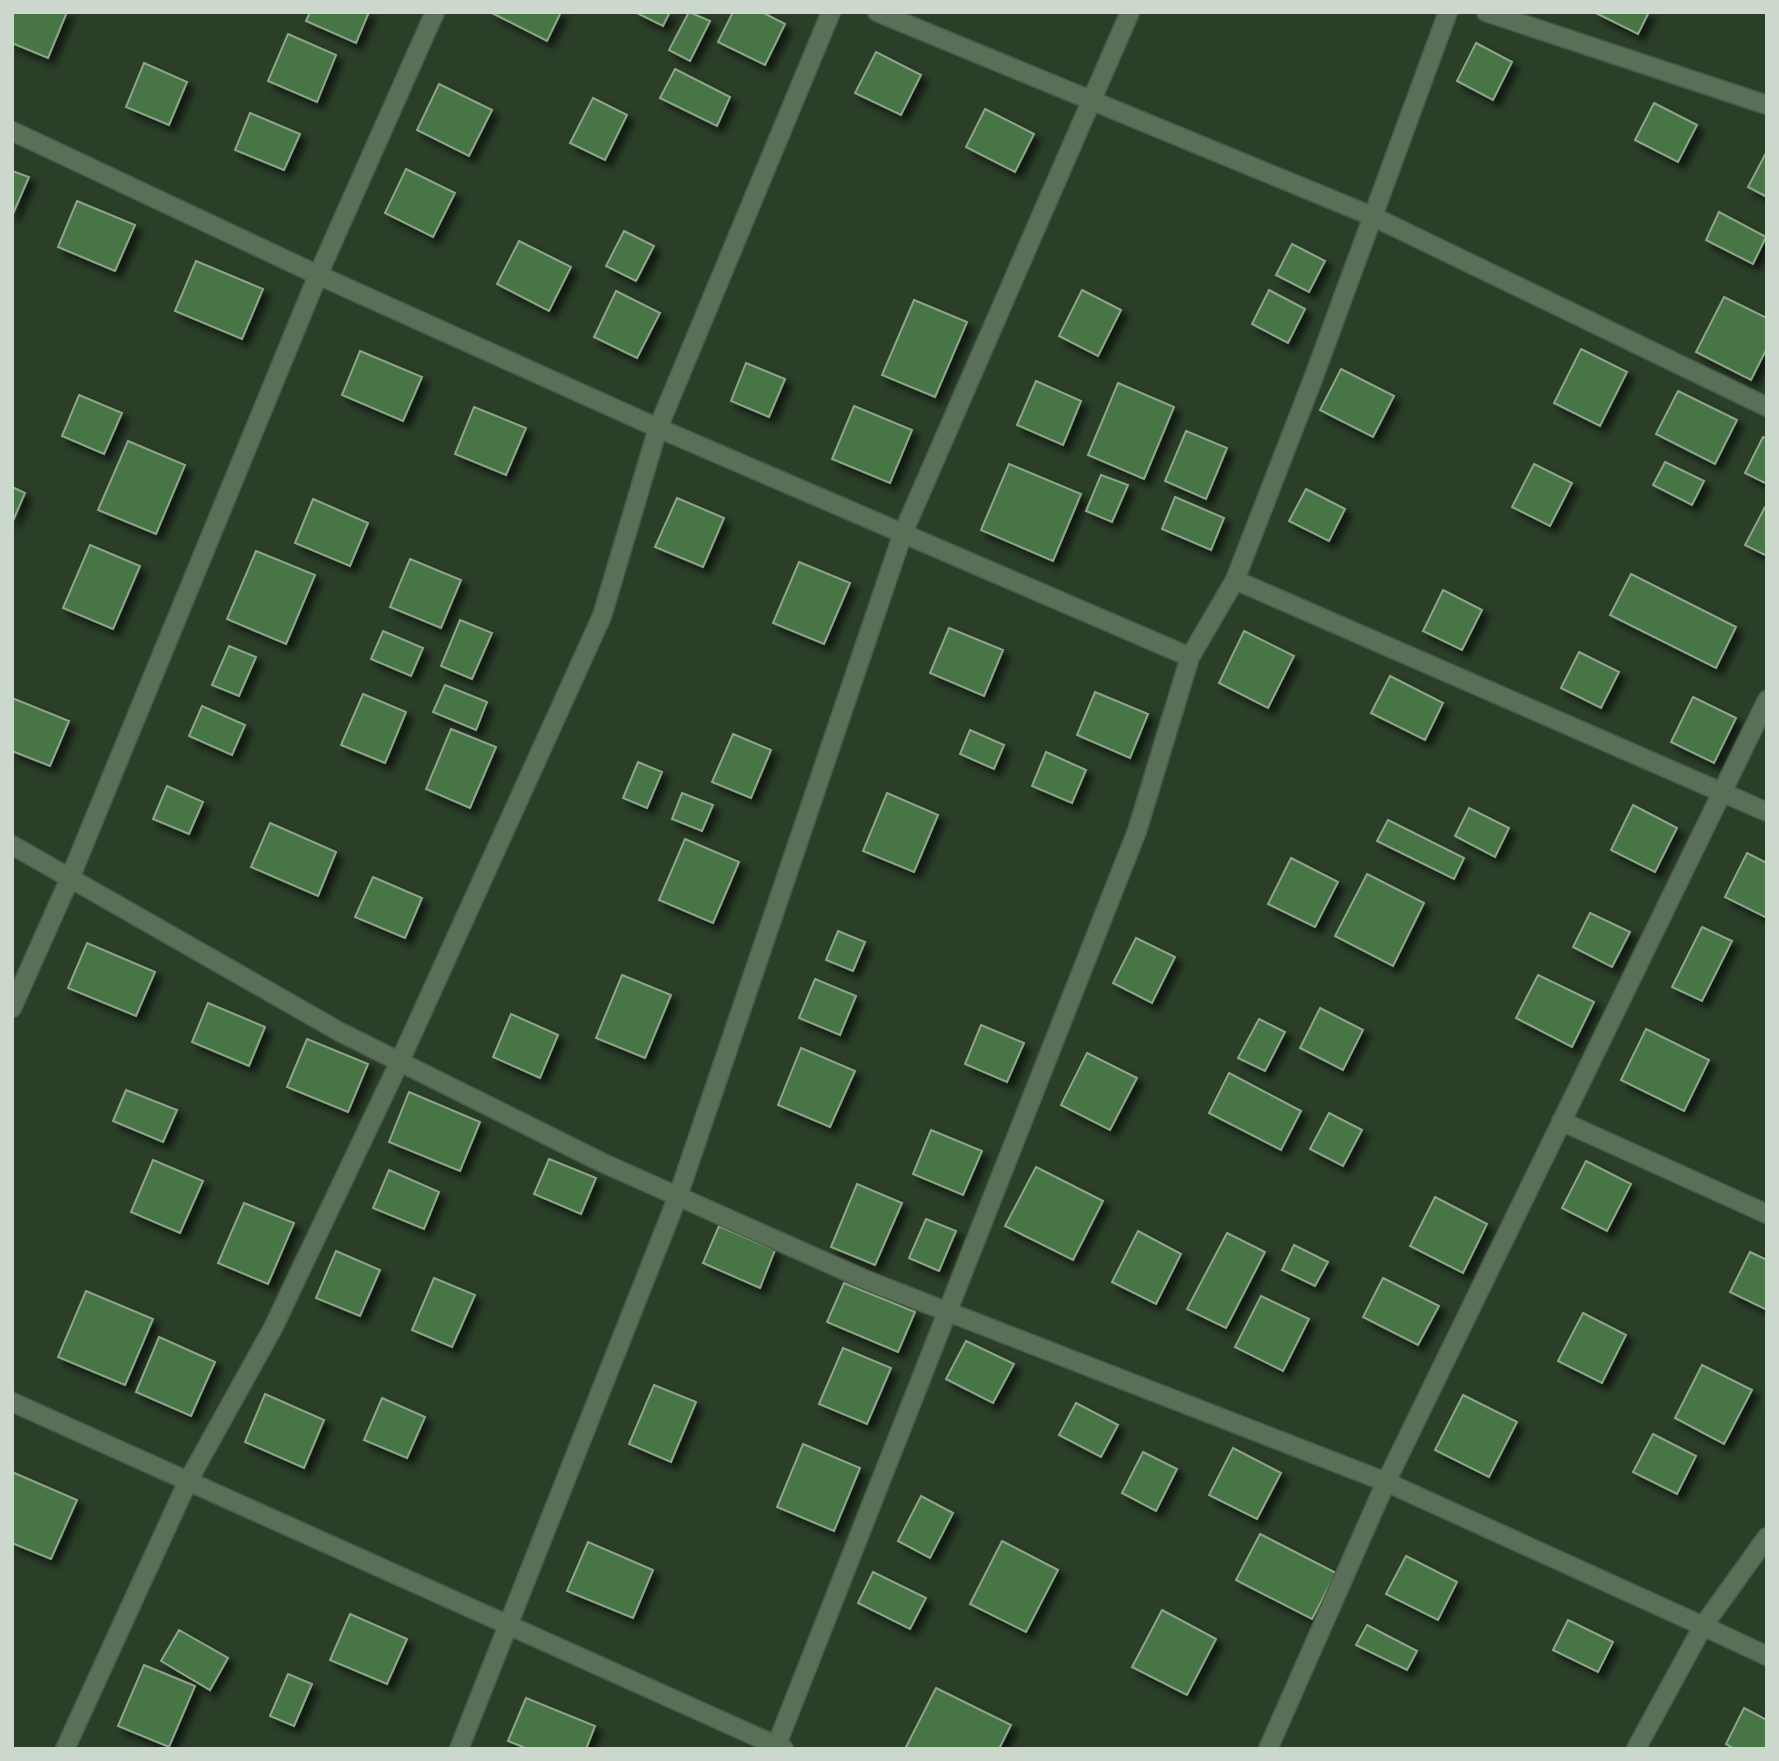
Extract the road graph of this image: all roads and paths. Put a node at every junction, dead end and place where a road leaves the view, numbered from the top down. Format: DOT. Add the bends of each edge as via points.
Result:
graph roads {
  1 [pos="435,12"];
  2 [pos="831,12"];
  3 [pos="877,12"];
  4 [pos="1130,12"];
  5 [pos="1448,12"];
  6 [pos="1486,12"];
  7 [pos="1093,101"];
  8 [pos="1767,105"];
  9 [pos="12,131"];
  10 [pos="1374,216"];
  11 [pos="318,275"];
  12 [pos="1767,407"];
  13 [pos="659,428"];
  14 [pos="903,533"];
  15 [pos="1235,580"];
  16 [pos="1190,657"];
  17 [pos="1767,700"];
  18 [pos="1721,793"];
  19 [pos="1767,812"];
  20 [pos="12,845"];
  21 [pos="70,878"];
  22 [pos="12,1008"];
  23 [pos="400,1061"];
  24 [pos="1562,1121"];
  25 [pos="678,1196"];
  26 [pos="1767,1214"];
  27 [pos="947,1311"];
  28 [pos="12,1402"];
  29 [pos="188,1481"];
  30 [pos="1386,1482"];
  31 [pos="1767,1537"];
  32 [pos="1703,1626"];
  33 [pos="509,1627"];
  34 [pos="1767,1656"];
  35 [pos="778,1748"];
  36 [pos="65,1749"];
  37 [pos="459,1749"];
  38 [pos="1268,1749"];
  39 [pos="1636,1749"];
  1 -- 11 [label="street"];
  2 -- 13 [label="street"];
  3 -- 7 [label="street"];
  4 -- 7 [label="street"];
  5 -- 10 [label="street"];
  6 -- 8 [label="street"];
  7 -- 10 [label="street"];
  7 -- 14 [label="street"];
  9 -- 11 [label="street"];
  10 -- 12 [label="street"];
  10 -- 15 [label="street"];
  11 -- 13 [label="street"];
  11 -- 21 [label="street"];
  13 -- 14 [label="street"];
  13 -- 23 [label="street" via="601,616"];
  14 -- 16 [label="street"];
  14 -- 25 [label="street"];
  15 -- 16 [label="street"];
  15 -- 18 [label="street"];
  16 -- 27 [label="street" via="1137,831"];
  17 -- 18 [label="street"];
  18 -- 19 [label="street"];
  18 -- 24 [label="street"];
  20 -- 21 [label="street"];
  21 -- 22 [label="street"];
  21 -- 23 [label="street" via="340,1032"];
  23 -- 25 [label="street"];
  23 -- 29 [label="street" via="273,1328"];
  24 -- 26 [label="street"];
  24 -- 30 [label="street"];
  25 -- 27 [label="street"];
  25 -- 33 [label="street"];
  27 -- 30 [label="street"];
  27 -- 35 [label="street"];
  28 -- 29 [label="street"];
  29 -- 33 [label="street"];
  29 -- 36 [label="street"];
  30 -- 32 [label="street"];
  30 -- 38 [label="street"];
  31 -- 32 [label="street"];
  32 -- 34 [label="street"];
  32 -- 39 [label="street"];
  33 -- 35 [label="street"];
  33 -- 37 [label="street"];
}
